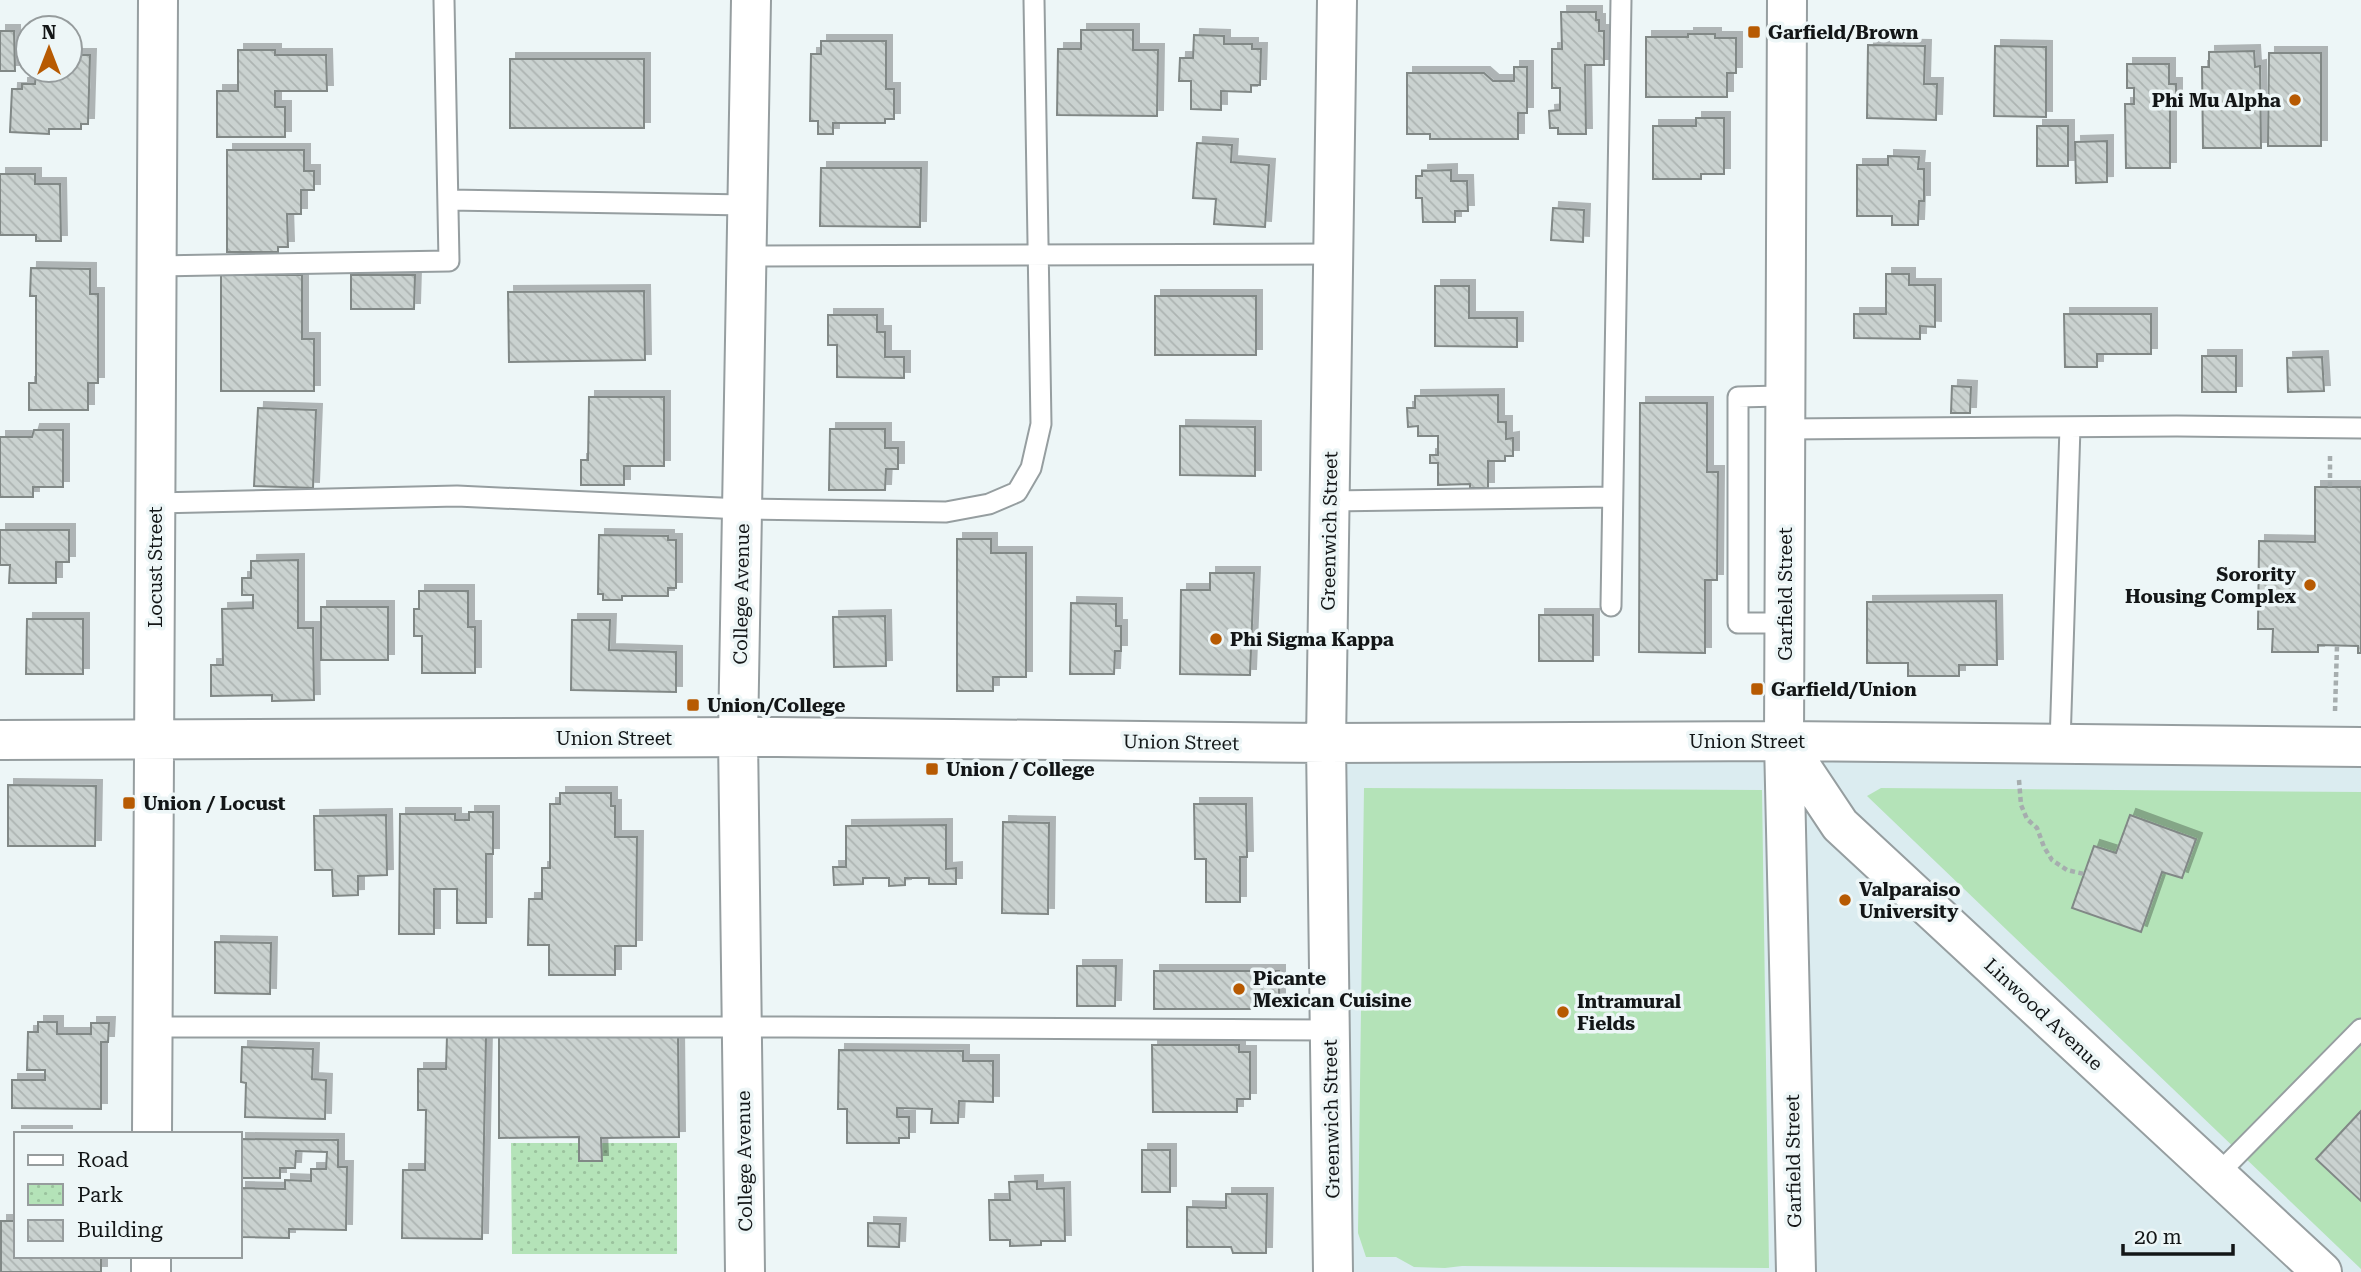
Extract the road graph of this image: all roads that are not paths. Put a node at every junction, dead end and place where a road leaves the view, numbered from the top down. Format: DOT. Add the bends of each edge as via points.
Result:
graph roads {
  1 [pos="159,0"];
  2 [pos="444,0"];
  3 [pos="751,0"];
  4 [pos="1034,0"];
  5 [pos="1337,0"];
  6 [pos="1622,0"];
  7 [pos="1787,0"];
  8 [pos="448,200"];
  9 [pos="747,205"];
  10 [pos="1333,254"];
  11 [pos="1038,255"];
  12 [pos="746,256"];
  13 [pos="157,266"];
  14 [pos="1786,413"];
  15 [pos="2070,427"];
  16 [pos="2361,428"];
  17 [pos="1611,497"];
  18 [pos="1330,501"];
  19 [pos="156,503"];
  20 [pos="742,509"];
  21 [pos="1611,606"];
  22 [pos="1785,623"];
  23 [pos="738,737"];
  24 [pos="0,740"];
  25 [pos="154,740"];
  26 [pos="1784,741"];
  27 [pos="1326,743"];
  28 [pos="2060,744"];
  29 [pos="2348,747"];
  30 [pos="152,1027"];
  31 [pos="742,1027"];
  32 [pos="2361,1029"];
  33 [pos="1330,1030"];
  34 [pos="152,1132"];
  35 [pos="2217,1175"];
  36 [pos="745,1272"];
  37 [pos="1334,1272"];
  38 [pos="1796,1272"];
  39 [pos="2322,1272"];
  1 -- 13 [label="street, Locust Street"];
  2 -- 8 [label="lane"];
  3 -- 9 [label="street, College Avenue"];
  4 -- 11 [label="lane"];
  5 -- 10 [label="street, Greenwich Street"];
  6 -- 17 [label="lane"];
  7 -- 14 [label="street, Garfield Street"];
  8 -- 9 [label="lane"];
  8 -- 13 [label="lane" via="449,261"];
  9 -- 12 [label="street, College Avenue"];
  10 -- 11 [label="lane"];
  10 -- 18 [label="street, Greenwich Street"];
  11 -- 12 [label="lane"];
  11 -- 20 [label="lane" via="1041,424 1031,468 1017,492 989,505 946,512"];
  12 -- 20 [label="street, College Avenue"];
  13 -- 19 [label="street, Locust Street"];
  14 -- 15 [label="lane"];
  14 -- 22 [label="street, Garfield Street"];
  14 -- 22 [label="lane" via="1738,397 1738,623"];
  15 -- 16 [label="lane"];
  15 -- 28 [label="lane"];
  17 -- 18 [label="lane"];
  17 -- 21 [label="lane"];
  18 -- 27 [label="street, Greenwich Street"];
  19 -- 20 [label="lane" via="457,496"];
  19 -- 25 [label="street, Locust Street"];
  20 -- 23 [label="street, College Avenue"];
  22 -- 26 [label="street, Garfield Street"];
  23 -- 25 [label="street, Union Street"];
  23 -- 27 [label="street, Union Street"];
  23 -- 31 [label="street, College Avenue"];
  24 -- 25 [label="street, Union Street"];
  25 -- 30 [label="street, Locust Street"];
  26 -- 27 [label="street, Union Street"];
  26 -- 28 [label="street, Union Street"];
  26 -- 35 [label="street, Linwood Avenue" via="1840,825"];
  26 -- 38 [label="street, Garfield Street"];
  27 -- 33 [label="street, Greenwich Street"];
  28 -- 29 [label="street, Union Street"];
  30 -- 31 [label="lane"];
  30 -- 34 [label="street, Locust Street"];
  31 -- 33 [label="lane"];
  31 -- 36 [label="street, College Avenue"];
  32 -- 35 [label="lane"];
  33 -- 37 [label="street, Greenwich Street"];
  35 -- 39 [label="street, Linwood Avenue"];
}
